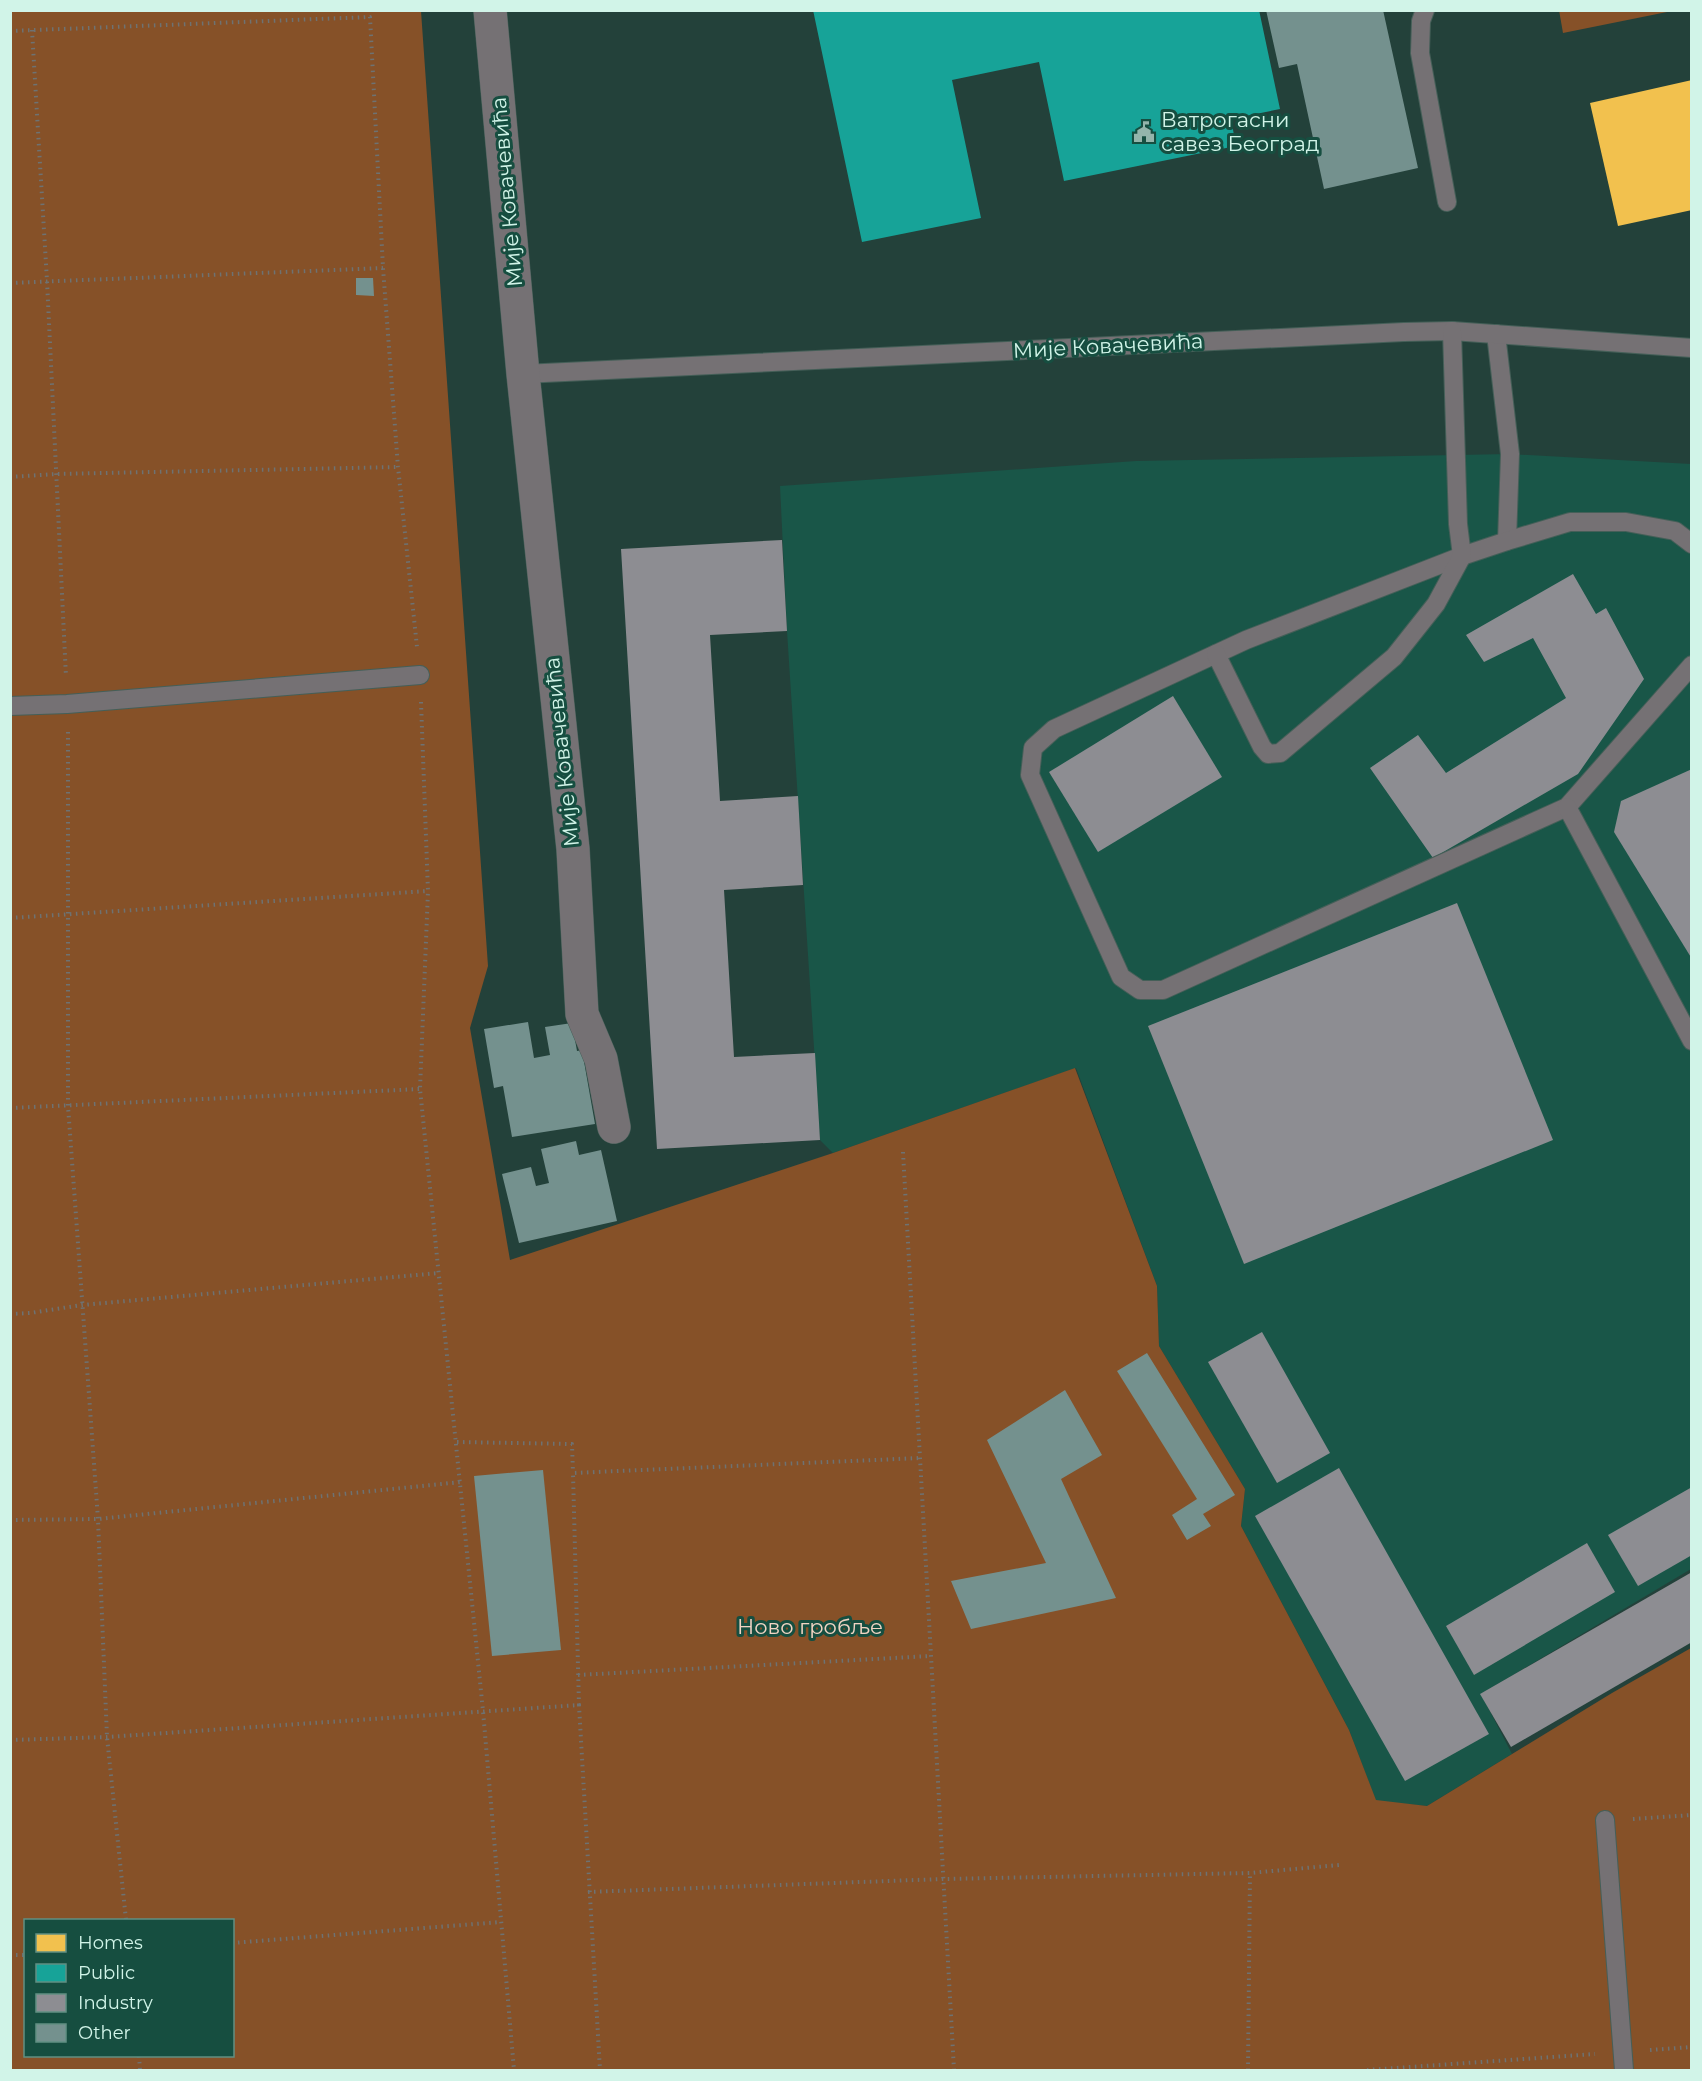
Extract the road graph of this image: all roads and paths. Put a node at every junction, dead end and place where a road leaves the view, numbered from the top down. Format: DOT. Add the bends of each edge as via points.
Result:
graph roads {
  1 [pos="490,10"];
  2 [pos="1425,10"];
  3 [pos="33,30"];
  4 [pos="10,32"];
  5 [pos="1447,202"];
  6 [pos="383,268"];
  7 [pos="47,281"];
  8 [pos="10,283"];
  9 [pos="1452,331"];
  10 [pos="1496,334"];
  11 [pos="1692,348"];
  12 [pos="523,374"];
  13 [pos="398,466"];
  14 [pos="56,474"];
  15 [pos="10,477"];
  16 [pos="1507,541"];
  17 [pos="1692,544"];
  18 [pos="1462,556"];
  19 [pos="1216,654"];
  20 [pos="1692,665"];
  21 [pos="420,675"];
  22 [pos="68,704"];
  23 [pos="10,706"];
  24 [pos="1567,807"];
  25 [pos="428,891"];
  26 [pos="68,914"];
  27 [pos="10,918"];
  28 [pos="1692,1041"];
  29 [pos="420,1089"];
  30 [pos="68,1106"];
  31 [pos="10,1108"];
  32 [pos="614,1127"];
  33 [pos="903,1152"];
  34 [pos="439,1273"];
  35 [pos="82,1305"];
  36 [pos="10,1314"];
  37 [pos="456,1442"];
  38 [pos="920,1458"];
  39 [pos="573,1473"];
  40 [pos="461,1482"];
  41 [pos="98,1519"];
  42 [pos="10,1520"];
  43 [pos="931,1656"];
  44 [pos="578,1675"];
  45 [pos="579,1705"];
  46 [pos="483,1711"];
  47 [pos="107,1737"];
  48 [pos="10,1740"];
  49 [pos="1692,1815"];
  50 [pos="1605,1820"];
  51 [pos="1339,1864"];
  52 [pos="1250,1873"];
  53 [pos="943,1879"];
  54 [pos="588,1892"];
  55 [pos="126,1919"];
  56 [pos="501,1922"];
  57 [pos="234,1943"];
  58 [pos="1692,2047"];
  59 [pos="1623,2052"];
  60 [pos="514,2070"];
  61 [pos="600,2070"];
  62 [pos="954,2070"];
  63 [pos="1248,2070"];
  64 [pos="1367,2070"];
  65 [pos="1624,2070"];
  1 -- 12 [label="street, Мије Ковачевића"];
  2 -- 5 [label="lane" via="1420,21 1420,53"];
  3 -- 4 [label="path"];
  3 -- 6 [label="path" via="370,17"];
  3 -- 7 [label="path"];
  6 -- 7 [label="path"];
  6 -- 13 [label="path"];
  7 -- 8 [label="path"];
  7 -- 14 [label="path"];
  9 -- 10 [label="lane, Мије Ковачевића"];
  9 -- 12 [label="lane, Мије Ковачевића"];
  9 -- 18 [label="lane"];
  10 -- 11 [label="lane, Мије Ковачевића"];
  10 -- 16 [label="lane" via="1510,454"];
  12 -- 32 [label="street, Мије Ковачевића" via="573,849 582,1014 601,1059"];
  13 -- 14 [label="path"];
  13 -- 21 [label="path"];
  14 -- 15 [label="path"];
  14 -- 22 [label="path"];
  16 -- 17 [label="lane" via="1570,522 1626,522 1675,531"];
  16 -- 18 [label="lane"];
  18 -- 19 [label="lane"];
  18 -- 19 [label="lane" via="1436,604 1394,657 1280,753 1268,754 1262,747"];
  19 -- 24 [label="lane" via="1054,729 1034,748 1030,775 1121,977 1140,990 1163,990"];
  20 -- 24 [label="lane"];
  21 -- 22 [label="lane"];
  21 -- 25 [label="path"];
  22 -- 23 [label="lane"];
  22 -- 26 [label="path"];
  24 -- 28 [label="lane"];
  25 -- 26 [label="path"];
  25 -- 29 [label="path"];
  26 -- 27 [label="path"];
  26 -- 30 [label="path"];
  29 -- 30 [label="path"];
  29 -- 34 [label="path"];
  30 -- 31 [label="path"];
  30 -- 35 [label="path"];
  33 -- 38 [label="path"];
  34 -- 35 [label="path"];
  34 -- 37 [label="path"];
  35 -- 36 [label="path"];
  35 -- 41 [label="path"];
  37 -- 39 [label="path" via="572,1444"];
  37 -- 40 [label="path"];
  38 -- 39 [label="path"];
  38 -- 43 [label="path"];
  39 -- 44 [label="path"];
  40 -- 41 [label="path"];
  40 -- 46 [label="path"];
  41 -- 42 [label="path"];
  41 -- 47 [label="path"];
  43 -- 44 [label="path"];
  43 -- 53 [label="path"];
  44 -- 45 [label="path"];
  45 -- 46 [label="path"];
  45 -- 54 [label="path"];
  46 -- 47 [label="path"];
  46 -- 56 [label="path"];
  47 -- 48 [label="path"];
  47 -- 55 [label="path"];
  49 -- 50 [label="path"];
  50 -- 59 [label="lane"];
  51 -- 52 [label="path"];
  52 -- 53 [label="path"];
  52 -- 63 [label="path"];
  53 -- 54 [label="path"];
  53 -- 62 [label="path"];
  54 -- 61 [label="path"];
  56 -- 57 [label="path"];
  56 -- 60 [label="path"];
  58 -- 59 [label="path"];
  59 -- 64 [label="path"];
  59 -- 65 [label="lane"];
}
